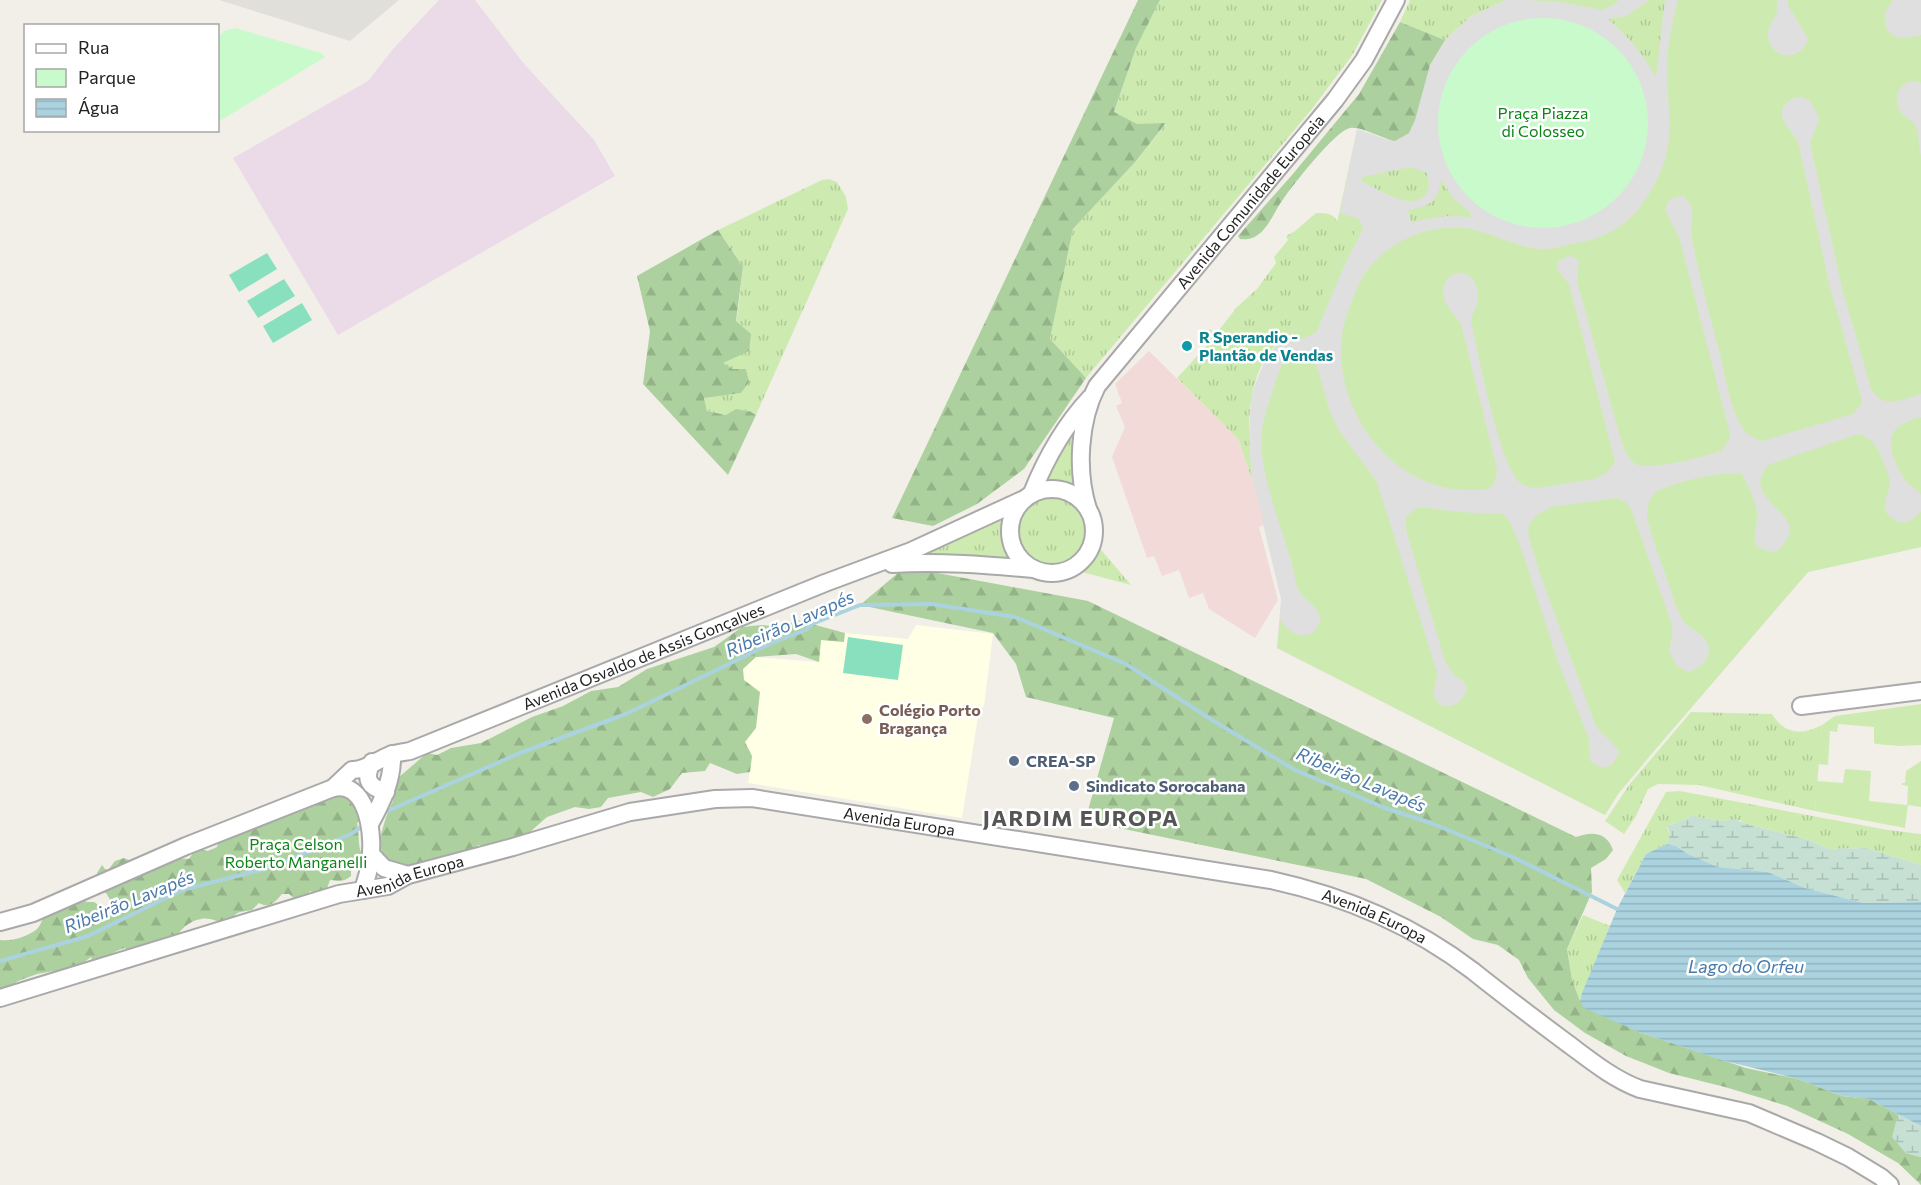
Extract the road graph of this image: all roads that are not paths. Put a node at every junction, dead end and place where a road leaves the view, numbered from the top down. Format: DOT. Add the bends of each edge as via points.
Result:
graph roads {
  1 [pos="1396,0"];
  2 [pos="1092,395"];
  3 [pos="1027,497"];
  4 [pos="1088,509"];
  5 [pos="876,565"];
  6 [pos="1035,569"];
  7 [pos="1921,691"];
  8 [pos="1801,706"];
  9 [pos="392,760"];
  10 [pos="372,762"];
  11 [pos="333,788"];
  12 [pos="386,792"];
  13 [pos="371,818"];
  14 [pos="371,854"];
  15 [pos="408,875"];
  16 [pos="363,890"];
  17 [pos="339,894"];
  18 [pos="0,922"];
  19 [pos="0,998"];
  20 [pos="1890,1185"];
  1 -- 2 [label="street, Avenida Comunidade Europeia" via="1364,60 1335,100"];
  2 -- 3 [label="street, Avenida Comunidade Europeia" via="1071,418"];
  2 -- 4 [label="street, Avenida Comunidade Europeia" via="1084,428 1081,471"];
  3 -- 4 [label="street" via="1047,489 1063,490"];
  3 -- 5 [label="street, Avenida Osvaldo de Assis Gonçalves"];
  3 -- 6 [label="street" via="1014,512 1010,538 1023,562"];
  4 -- 6 [label="street" via="1094,529 1088,553 1070,569 1058,573"];
  5 -- 6 [label="street, Avenida Osvaldo de Assis Gonçalves" via="918,562"];
  5 -- 9 [label="street, Avenida Osvaldo de Assis Gonçalves" via="669,645"];
  7 -- 8 [label="street"];
  9 -- 10 [label="street, Avenida Osvaldo de Assis Gonçalves"];
  9 -- 12 [label="street"];
  10 -- 11 [label="street, Avenida Osvaldo de Assis Gonçalves" via="352,770"];
  10 -- 12 [label="street" via="368,773 371,784"];
  11 -- 13 [label="street" via="354,791"];
  11 -- 18 [label="street, Avenida Osvaldo de Assis Gonçalves" via="186,846 33,913"];
  12 -- 13 [label="street"];
  13 -- 14 [label="street"];
  14 -- 15 [label="street" via="384,868"];
  14 -- 16 [label="street"];
  14 -- 17 [label="street"];
  15 -- 16 [label="street, Avenida Europa" via="388,886"];
  15 -- 20 [label="street, Avenida Europa" via="630,812 715,799 752,798 1271,880 1348,902 1409,929 1625,1083 1749,1113 1848,1157"];
  16 -- 17 [label="street, Avenida Europa"];
  17 -- 19 [label="street, Avenida Europa"];
}
